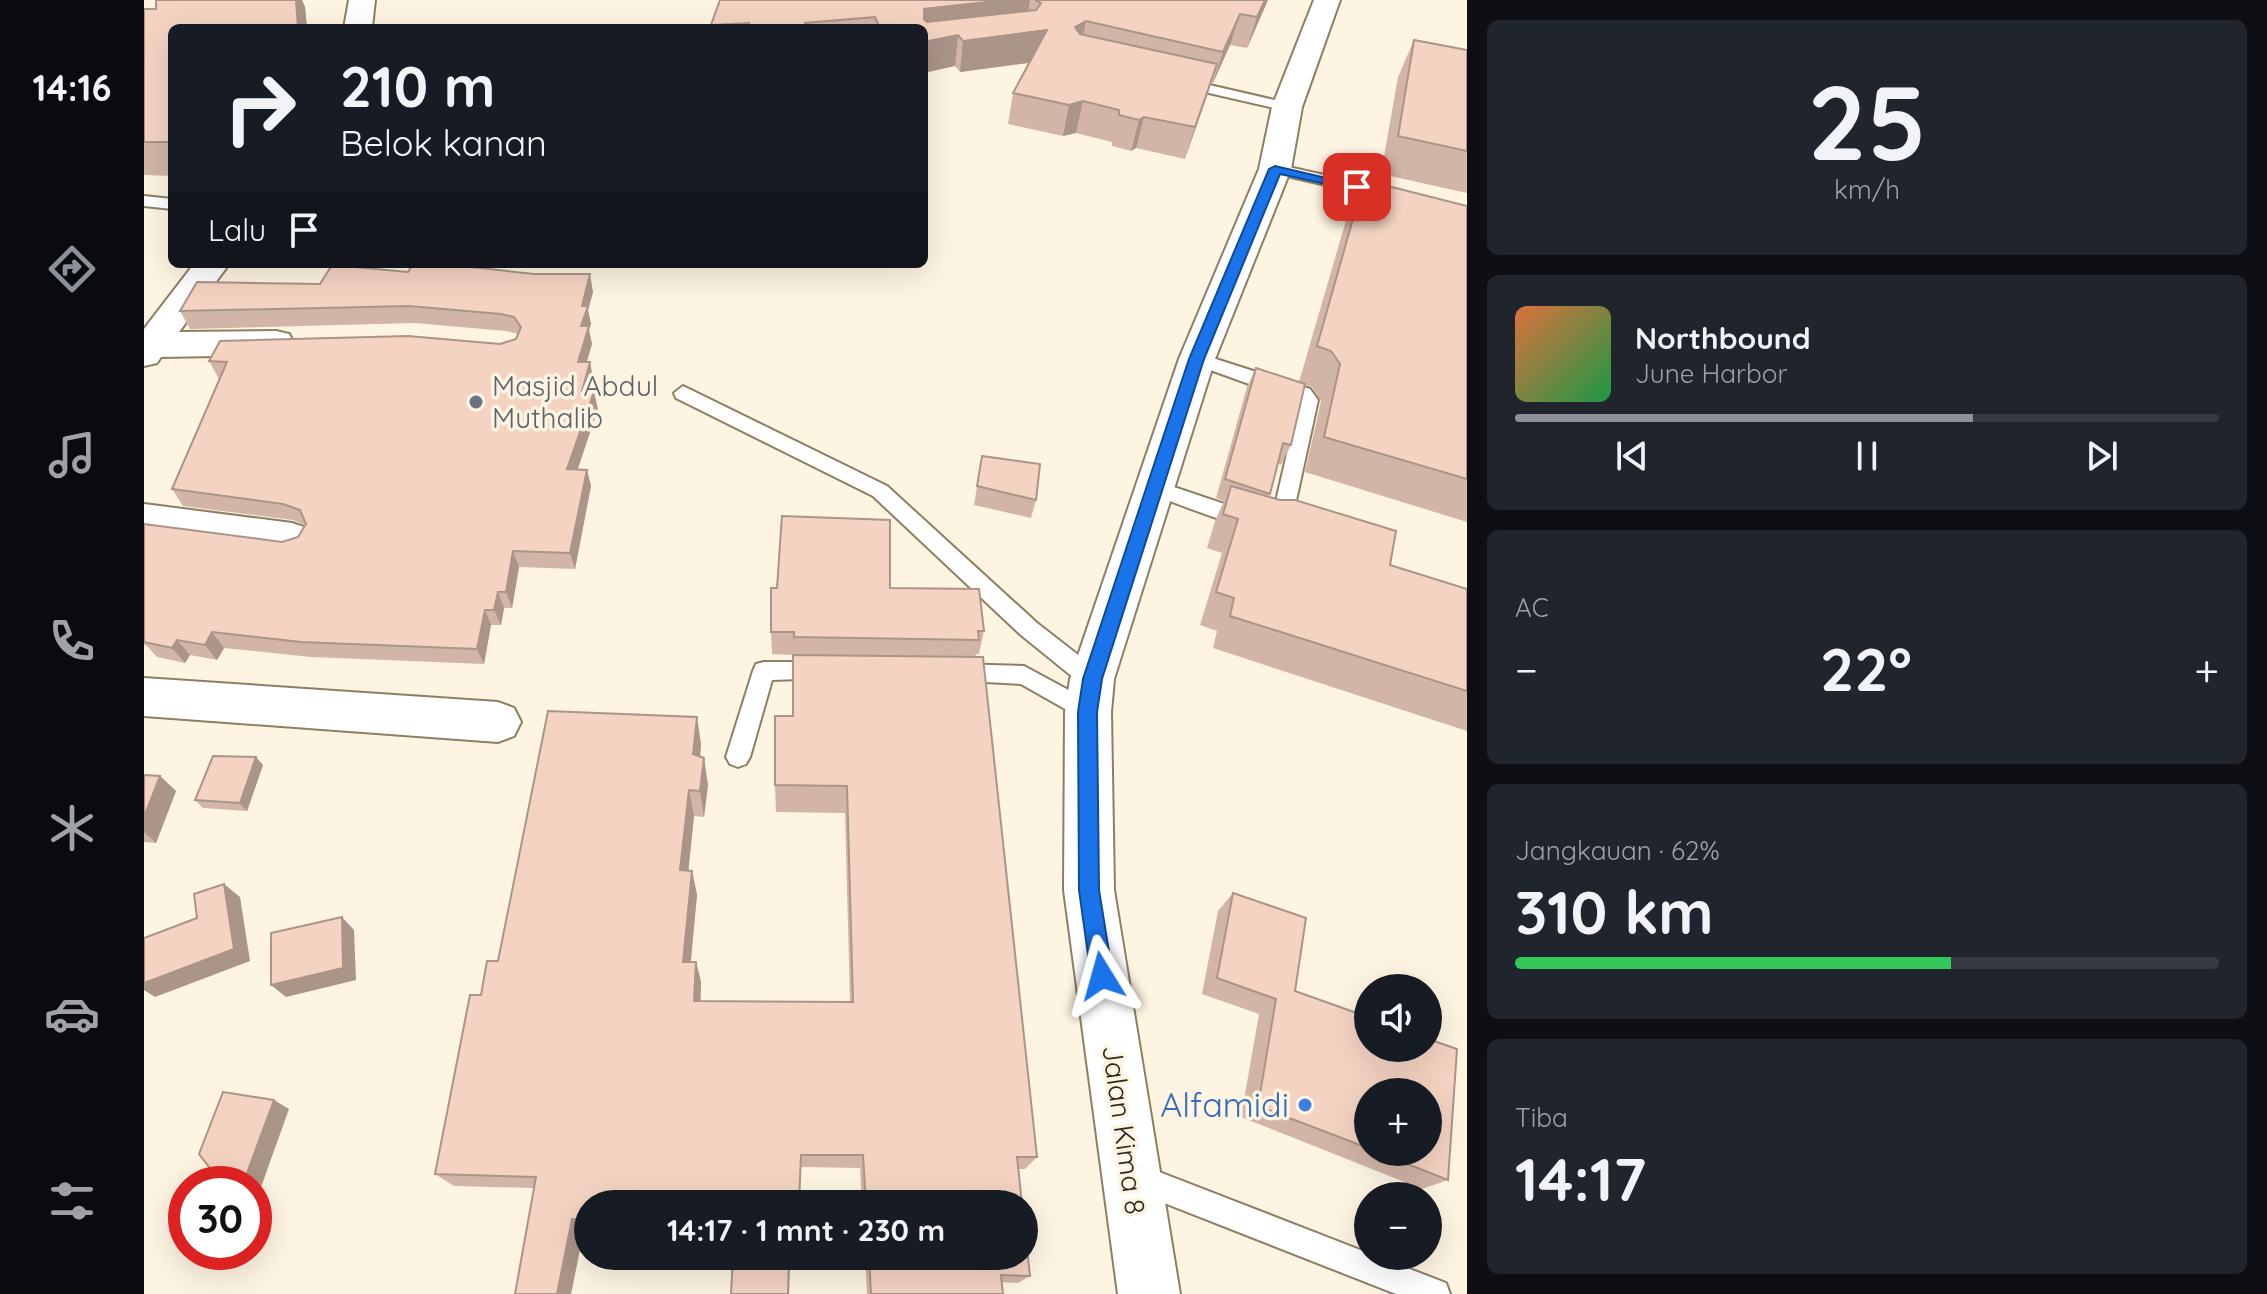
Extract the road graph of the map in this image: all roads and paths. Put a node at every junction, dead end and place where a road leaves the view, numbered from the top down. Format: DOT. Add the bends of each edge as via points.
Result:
graph roads {
  1 [pos="362,0"];
  2 [pos="1327,0"];
  3 [pos="359,24"];
  4 [pos="1169,80"];
  5 [pos="1287,107"];
  6 [pos="1275,169"];
  7 [pos="1408,198"];
  8 [pos="144,201"];
  9 [pos="168,204"];
  10 [pos="209,268"];
  11 [pos="312,342"];
  12 [pos="147,350"];
  13 [pos="1197,359"];
  14 [pos="683,393"];
  15 [pos="1153,487"];
  16 [pos="144,520"];
  17 [pos="292,539"];
  18 [pos="841,671"];
  19 [pos="933,672"];
  20 [pos="1090,696"];
  21 [pos="144,697"];
  22 [pos="498,722"];
  23 [pos="738,757"];
  24 [pos="1131,1176"];
  25 [pos="1149,1294"];
  26 [pos="1435,1294"];
  1 -- 3 [label="street"];
  2 -- 5 [label="street, Jalan Kima 8"];
  4 -- 5 [label="lane"];
  5 -- 6 [label="street, Jalan Kima 8"];
  6 -- 7 [label="lane"];
  6 -- 13 [label="street, Jalan Kima 8"];
  8 -- 9 [label="lane"];
  10 -- 12 [label="street"];
  11 -- 12 [label="street"];
  13 -- 15 [label="street, Jalan Kima 8"];
  13 -- 15 [label="lane" via="1309,400 1282,519 1270,525"];
  14 -- 20 [label="lane" via="880,491"];
  15 -- 20 [label="street, Jalan Kima 8"];
  16 -- 17 [label="street"];
  18 -- 23 [label="lane" via="764,671"];
  19 -- 20 [label="lane" via="1024,675"];
  20 -- 24 [label="street, Jalan Kima 8" via="1089,890"];
  21 -- 22 [label="street"];
  24 -- 25 [label="street, Jalan Kima 8"];
  24 -- 26 [label="lane"];
}
